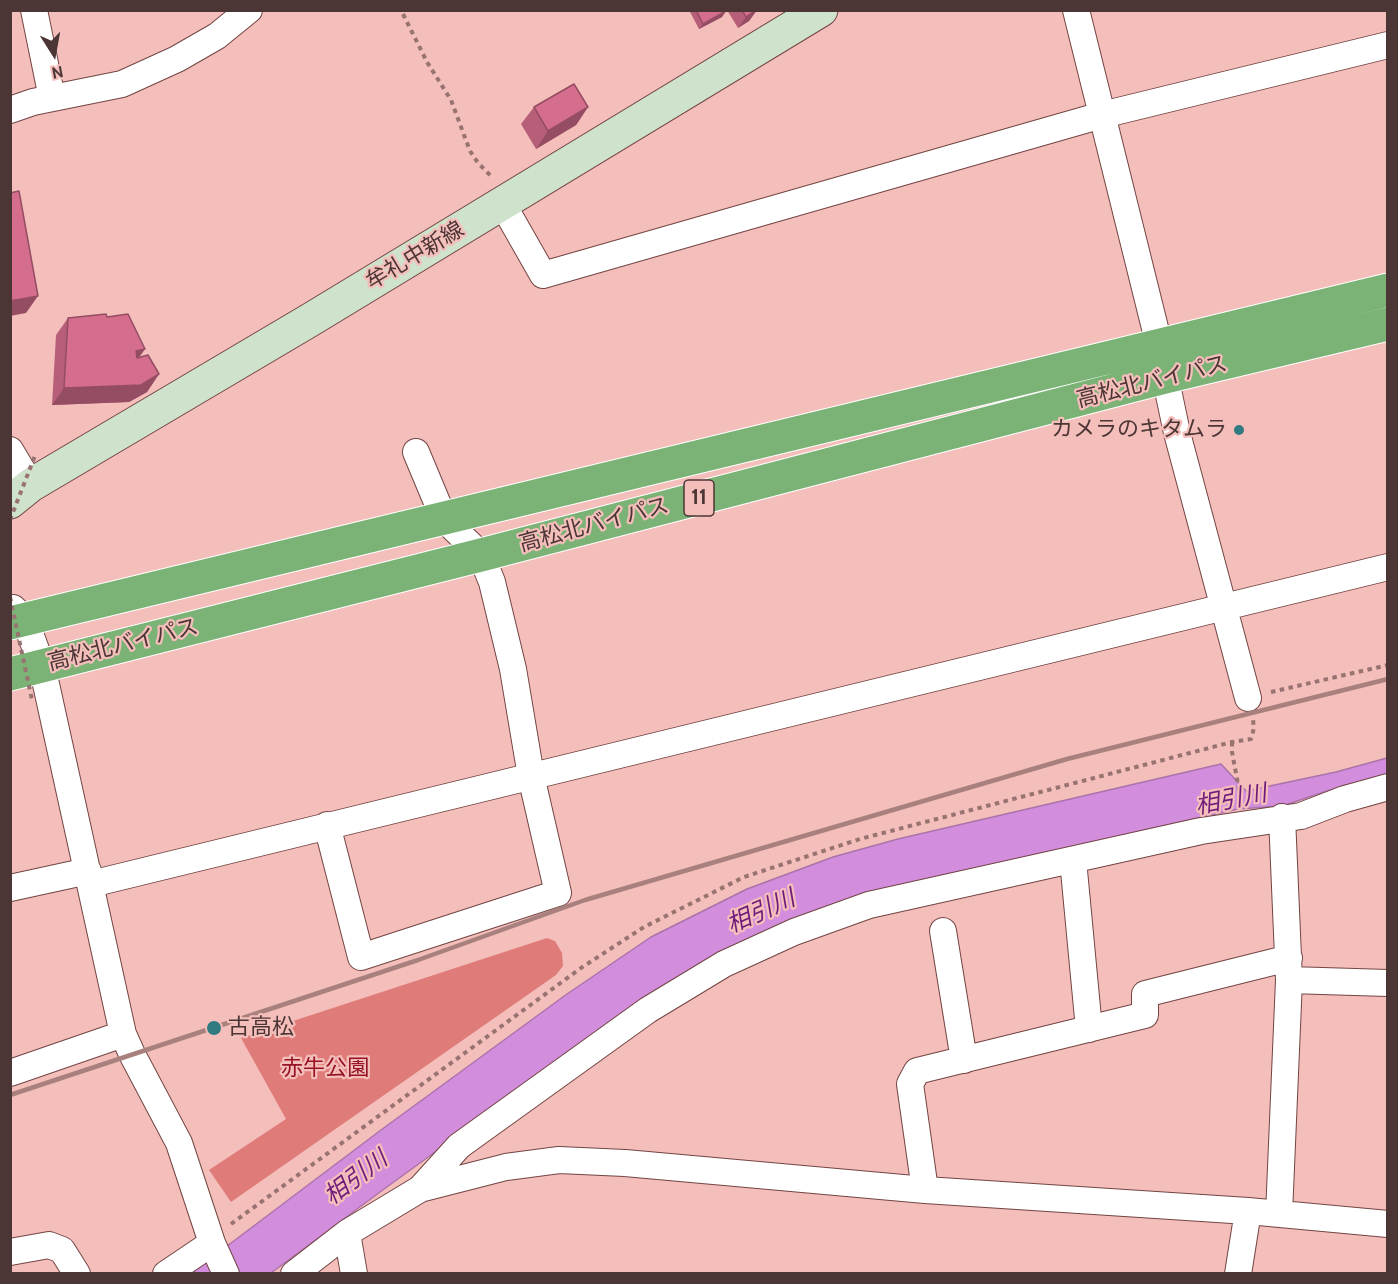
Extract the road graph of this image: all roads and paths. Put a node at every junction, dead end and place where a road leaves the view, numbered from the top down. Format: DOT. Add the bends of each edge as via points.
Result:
graph roads {
  1 [pos="33,10"];
  2 [pos="249,10"];
  3 [pos="821,10"];
  4 [pos="1076,10"];
  5 [pos="403,14"];
  6 [pos="1388,45"];
  7 [pos="52,98"];
  8 [pos="10,110"];
  9 [pos="1102,115"];
  10 [pos="501,194"];
  11 [pos="1388,290"];
  12 [pos="1388,324"];
  13 [pos="1158,345"];
  14 [pos="1165,377"];
  15 [pos="10,450"];
  16 [pos="416,452"];
  17 [pos="36,453"];
  18 [pos="20,493"];
  19 [pos="444,519"];
  20 [pos="10,520"];
  21 [pos="481,555"];
  22 [pos="1388,567"];
  23 [pos="1224,607"];
  24 [pos="14,611"];
  25 [pos="42,666"];
  26 [pos="10,674"];
  27 [pos="1248,698"];
  28 [pos="32,700"];
  29 [pos="1232,742"];
  30 [pos="531,776"];
  31 [pos="1388,788"];
  32 [pos="1242,807"];
  33 [pos="1282,817"];
  34 [pos="327,825"];
  35 [pos="1073,860"];
  36 [pos="90,878"];
  37 [pos="10,888"];
  38 [pos="943,931"];
  39 [pos="1289,969"];
  40 [pos="1388,983"];
  41 [pos="1089,1029"];
  42 [pos="123,1034"];
  43 [pos="964,1060"];
  44 [pos="10,1072"];
  45 [pos="420,1188"];
  46 [pos="925,1190"];
  47 [pos="1248,1211"];
  48 [pos="1279,1214"];
  49 [pos="1388,1224"];
  50 [pos="347,1233"];
  51 [pos="10,1252"];
  52 [pos="218,1256"];
  53 [pos="77,1274"];
  54 [pos="166,1274"];
  55 [pos="294,1274"];
  56 [pos="354,1274"];
  57 [pos="1238,1274"];
  1 -- 7 [label="street"];
  2 -- 7 [label="street" via="217,36 122,84"];
  3 -- 10 [label="main road, 牟礼中新線"];
  4 -- 9 [label="street"];
  5 -- 10 [label="path" via="450,100 470,151"];
  6 -- 9 [label="street"];
  7 -- 8 [label="street"];
  9 -- 10 [label="street" via="543,276"];
  9 -- 13 [label="street"];
  10 -- 18 [label="main road, 牟礼中新線"];
  11 -- 13 [label="highway, 高松北バイパス / 11"];
  12 -- 14 [label="highway, 高松北バイパス / 11"];
  13 -- 14 [label="street"];
  13 -- 19 [label="highway, 高松北バイパス / 11"];
  14 -- 21 [label="highway, 高松北バイパス / 11"];
  14 -- 23 [label="street"];
  15 -- 18 [label="street"];
  16 -- 19 [label="street"];
  17 -- 20 [label="path, bridge"];
  19 -- 21 [label="street"];
  19 -- 24 [label="highway, 高松北バイパス / 11"];
  21 -- 25 [label="highway, 高松北バイパス / 11"];
  21 -- 30 [label="street" via="492,582 513,669"];
  22 -- 23 [label="street"];
  23 -- 27 [label="street"];
  23 -- 30 [label="street"];
  24 -- 25 [label="street"];
  24 -- 28 [label="path, bridge"];
  25 -- 26 [label="highway, 高松北バイパス / 11"];
  25 -- 36 [label="street"];
  29 -- 32 [label="path"];
  30 -- 34 [label="street"];
  30 -- 34 [label="street" via="558,893 361,957"];
  31 -- 33 [label="street" via="1301,816"];
  33 -- 35 [label="street"];
  33 -- 39 [label="street"];
  34 -- 36 [label="street"];
  35 -- 41 [label="street"];
  35 -- 45 [label="street" via="869,906 794,932 724,964 648,1010 459,1146"];
  36 -- 37 [label="street"];
  36 -- 42 [label="street"];
  38 -- 43 [label="street"];
  39 -- 40 [label="street"];
  39 -- 41 [label="street" via="1145,994 1145,1015"];
  39 -- 48 [label="street"];
  41 -- 43 [label="street"];
  42 -- 44 [label="street"];
  42 -- 52 [label="street" via="179,1143"];
  43 -- 46 [label="street" via="917,1071 909,1084"];
  45 -- 46 [label="street" via="506,1167 559,1160"];
  45 -- 50 [label="street"];
  46 -- 47 [label="street"];
  47 -- 48 [label="street"];
  47 -- 57 [label="street"];
  48 -- 49 [label="street"];
  50 -- 55 [label="street"];
  50 -- 56 [label="street"];
  51 -- 53 [label="street" via="49,1245 62,1250"];
  52 -- 54 [label="street"];
}
